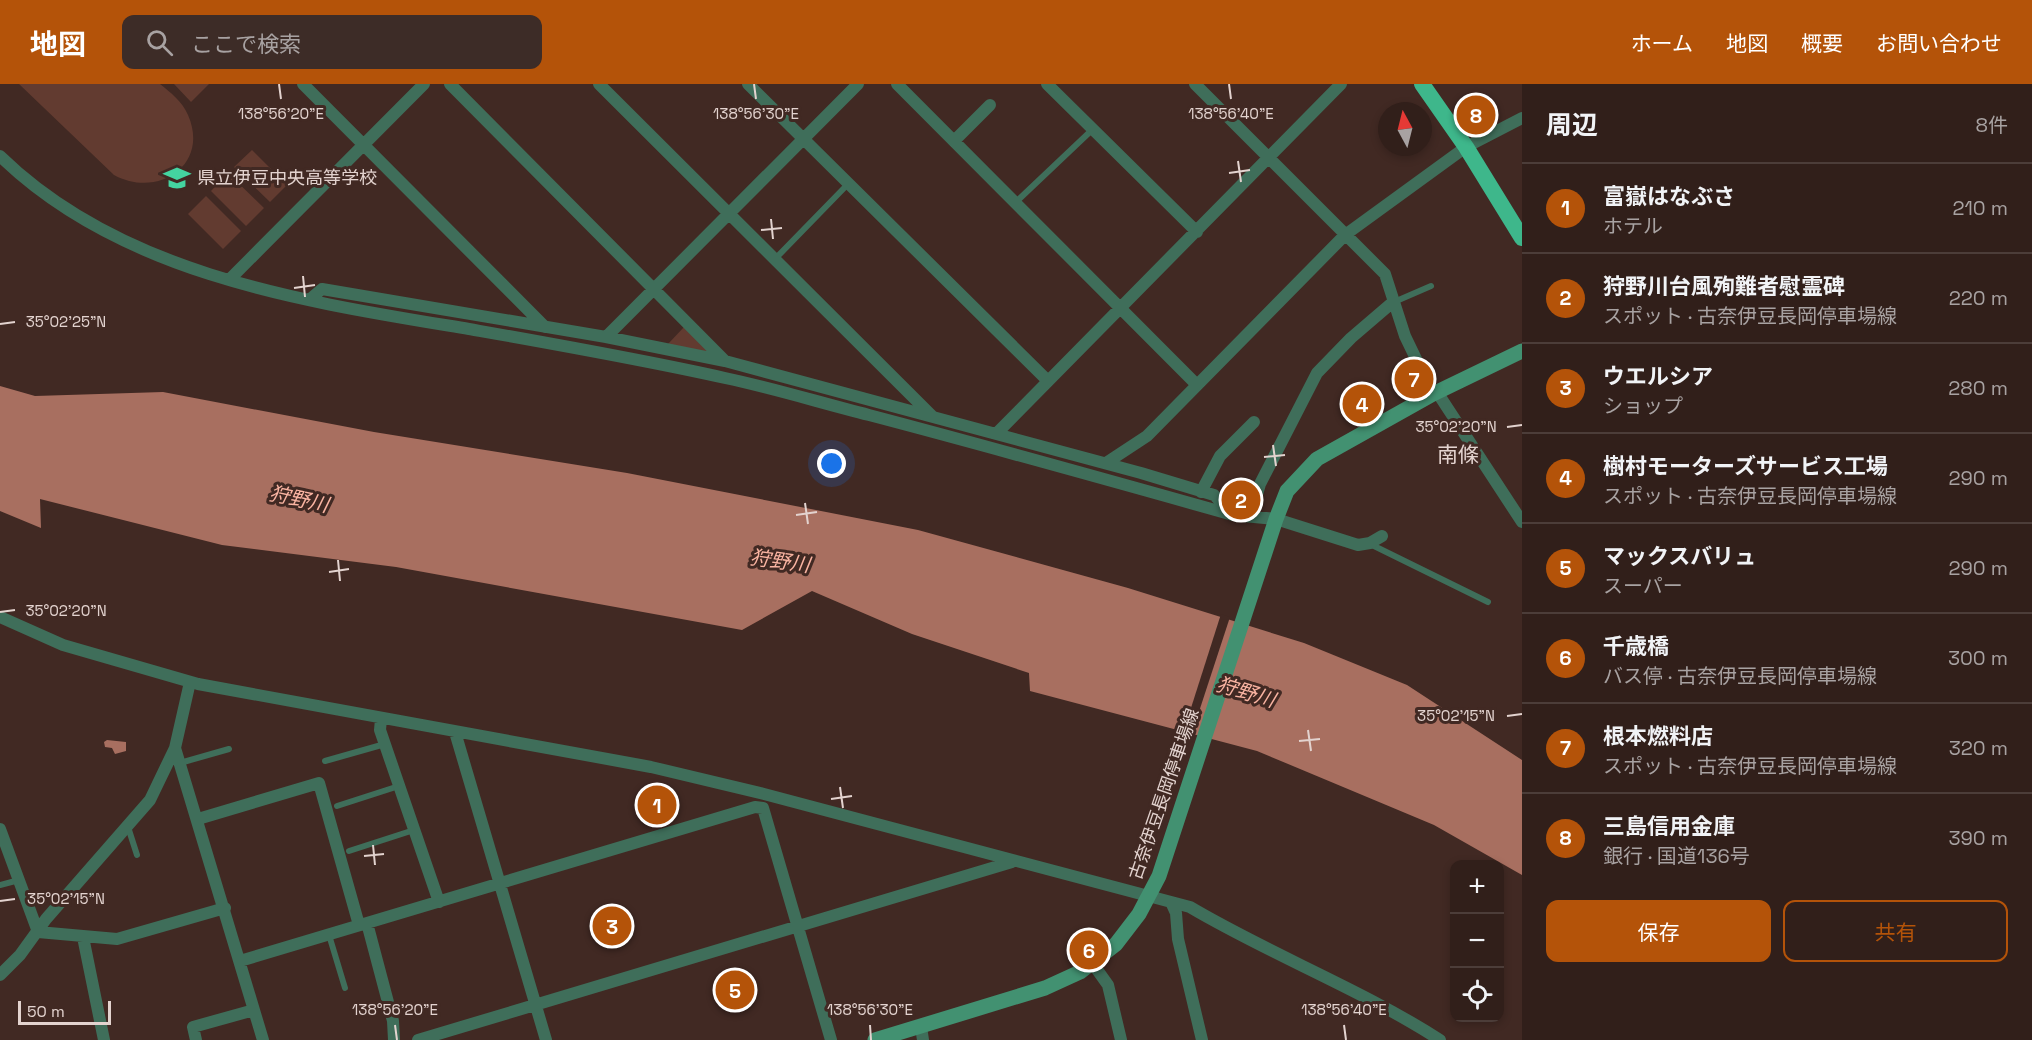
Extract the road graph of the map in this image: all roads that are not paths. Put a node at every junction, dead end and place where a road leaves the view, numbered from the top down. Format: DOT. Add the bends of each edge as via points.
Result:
graph roads {
  1 [pos="303,84"];
  2 [pos="424,84"];
  3 [pos="450,84"];
  4 [pos="748,84"];
  5 [pos="858,84"];
  6 [pos="897,84"];
  7 [pos="1047,84"];
  8 [pos="1195,84"];
  9 [pos="1341,84"];
  10 [pos="1422,84"];
  11 [pos="603,85"];
  12 [pos="990,105"];
  13 [pos="1522,118"];
  14 [pos="1093,129"];
  15 [pos="804,139"];
  16 [pos="954,141"];
  17 [pos="363,143"];
  18 [pos="1466,147"];
  19 [pos="0,156"];
  20 [pos="1269,158"];
  21 [pos="849,183"];
  22 [pos="1016,202"];
  23 [pos="729,213"];
  24 [pos="1197,232"];
  25 [pos="1345,235"];
  26 [pos="1522,238"];
  27 [pos="775,259"];
  28 [pos="229,280"];
  29 [pos="1431,286"];
  30 [pos="654,288"];
  31 [pos="309,300"];
  32 [pos="1393,302"];
  33 [pos="1121,307"];
  34 [pos="545,327"];
  35 [pos="606,337"];
  36 [pos="1522,351"];
  37 [pos="724,361"];
  38 [pos="1048,381"];
  39 [pos="1196,384"];
  40 [pos="1435,393"];
  41 [pos="933,417"];
  42 [pos="1254,422"];
  43 [pos="997,433"];
  44 [pos="1106,463"];
  45 [pos="1201,492"];
  46 [pos="1233,515"];
  47 [pos="1251,516"];
  48 [pos="1276,519"];
  49 [pos="1522,522"];
  50 [pos="1382,536"];
  51 [pos="1370,543"];
  52 [pos="1488,602"];
  53 [pos="0,617"];
  54 [pos="190,682"];
  55 [pos="381,719"];
  56 [pos="455,732"];
  57 [pos="385,744"];
  58 [pos="175,748"];
  59 [pos="229,749"];
  60 [pos="326,761"];
  61 [pos="180,763"];
  62 [pos="399,786"];
  63 [pos="336,806"];
  64 [pos="198,819"];
  65 [pos="128,827"];
  66 [pos="0,829"];
  67 [pos="414,830"];
  68 [pos="350,851"];
  69 [pos="137,855"];
  70 [pos="1013,862"];
  71 [pos="19,880"];
  72 [pos="501,884"];
  73 [pos="0,885"];
  74 [pos="1149,896"];
  75 [pos="439,902"];
  76 [pos="1171,902"];
  77 [pos="225,908"];
  78 [pos="363,924"];
  79 [pos="798,928"];
  80 [pos="38,932"];
  81 [pos="329,934"];
  82 [pos="83,937"];
  83 [pos="240,961"];
  84 [pos="1093,964"];
  85 [pos="0,975"];
  86 [pos="345,988"];
  87 [pos="536,1003"];
  88 [pos="254,1010"];
  89 [pos="922,1033"];
  90 [pos="432,1038"];
  91 [pos="104,1040"];
  92 [pos="196,1040"];
  93 [pos="263,1040"];
  94 [pos="394,1040"];
  95 [pos="418,1040"];
  96 [pos="546,1040"];
  97 [pos="831,1040"];
  98 [pos="875,1040"];
  99 [pos="1120,1040"];
  100 [pos="1202,1040"];
  101 [pos="1440,1040"];
  1 -- 17 [label="street"];
  2 -- 17 [label="street"];
  3 -- 30 [label="street"];
  4 -- 15 [label="street"];
  5 -- 15 [label="street"];
  6 -- 16 [label="street"];
  7 -- 14 [label="street"];
  8 -- 20 [label="street"];
  9 -- 20 [label="street"];
  10 -- 18 [label="highway"];
  11 -- 23 [label="street"];
  12 -- 16 [label="street"];
  13 -- 18 [label="street"];
  14 -- 22 [label="lane"];
  14 -- 24 [label="street"];
  15 -- 21 [label="street"];
  15 -- 23 [label="street"];
  16 -- 22 [label="street"];
  17 -- 28 [label="street"];
  17 -- 34 [label="street"];
  18 -- 25 [label="street"];
  18 -- 26 [label="highway"];
  19 -- 28 [label="street" via="30,182 86,219 157,255"];
  20 -- 24 [label="street"];
  20 -- 25 [label="street"];
  21 -- 27 [label="lane"];
  21 -- 38 [label="street"];
  22 -- 33 [label="street"];
  23 -- 27 [label="street"];
  23 -- 30 [label="street"];
  24 -- 33 [label="street"];
  25 -- 32 [label="street" via="1384,274"];
  25 -- 39 [label="street"];
  27 -- 41 [label="street"];
  28 -- 31 [label="street"];
  29 -- 32 [label="lane"];
  30 -- 35 [label="street"];
  30 -- 37 [label="street"];
  31 -- 34 [label="street" via="322,289"];
  31 -- 46 [label="street" via="729,378"];
  32 -- 40 [label="street"];
  32 -- 47 [label="street" via="1317,373 1260,484"];
  33 -- 38 [label="street"];
  33 -- 39 [label="street"];
  34 -- 35 [label="street"];
  35 -- 37 [label="street"];
  36 -- 40 [label="main road, 古奈伊豆長岡停車場線"];
  37 -- 41 [label="street"];
  38 -- 43 [label="street"];
  39 -- 44 [label="street" via="1147,436"];
  40 -- 48 [label="main road, 古奈伊豆長岡停車場線" via="1317,459 1287,491"];
  40 -- 49 [label="street"];
  41 -- 43 [label="street"];
  42 -- 45 [label="street" via="1220,456"];
  43 -- 44 [label="street"];
  44 -- 45 [label="street"];
  45 -- 46 [label="street" via="1214,495"];
  46 -- 47 [label="street"];
  47 -- 48 [label="street"];
  48 -- 51 [label="street" via="1358,545"];
  48 -- 74 [label="main road, 古奈伊豆長岡停車場線" via="1159,876"];
  50 -- 51 [label="street"];
  51 -- 52 [label="lane"];
  53 -- 54 [label="street" via="72,648"];
  54 -- 55 [label="street"];
  54 -- 58 [label="street"];
  55 -- 56 [label="street"];
  55 -- 57 [label="street"];
  56 -- 70 [label="street" via="663,770"];
  56 -- 72 [label="street"];
  57 -- 60 [label="lane"];
  57 -- 62 [label="street"];
  58 -- 61 [label="street"];
  58 -- 65 [label="street" via="150,800"];
  59 -- 61 [label="lane"];
  61 -- 64 [label="street"];
  62 -- 63 [label="lane"];
  62 -- 67 [label="street"];
  64 -- 77 [label="street"];
  64 -- 78 [label="street" via="319,783"];
  65 -- 69 [label="lane"];
  65 -- 80 [label="street"];
  66 -- 71 [label="street"];
  67 -- 68 [label="lane"];
  67 -- 75 [label="street"];
  70 -- 74 [label="street"];
  70 -- 79 [label="street"];
  71 -- 73 [label="lane"];
  71 -- 80 [label="street"];
  72 -- 75 [label="street"];
  72 -- 79 [label="street" via="755,807 763,808"];
  72 -- 87 [label="street"];
  74 -- 76 [label="street"];
  74 -- 84 [label="main road, 古奈伊豆長岡停車場線" via="1116,944"];
  75 -- 78 [label="street"];
  76 -- 100 [label="street"];
  76 -- 101 [label="street" via="1280,953"];
  77 -- 82 [label="street" via="124,938"];
  77 -- 83 [label="street"];
  78 -- 81 [label="street"];
  78 -- 94 [label="street" via="393,1021"];
  79 -- 87 [label="street"];
  79 -- 97 [label="street"];
  80 -- 82 [label="street"];
  80 -- 85 [label="street"];
  81 -- 83 [label="street"];
  81 -- 86 [label="lane"];
  82 -- 91 [label="street"];
  83 -- 88 [label="street"];
  84 -- 89 [label="main road, 古奈伊豆長岡停車場線" via="1045,988"];
  84 -- 99 [label="street" via="1108,986"];
  87 -- 90 [label="street"];
  87 -- 96 [label="street"];
  88 -- 92 [label="street" via="193,1027"];
  88 -- 93 [label="street"];
  89 -- 98 [label="main road, 古奈伊豆長岡停車場線"];
  90 -- 95 [label="street"];
}
